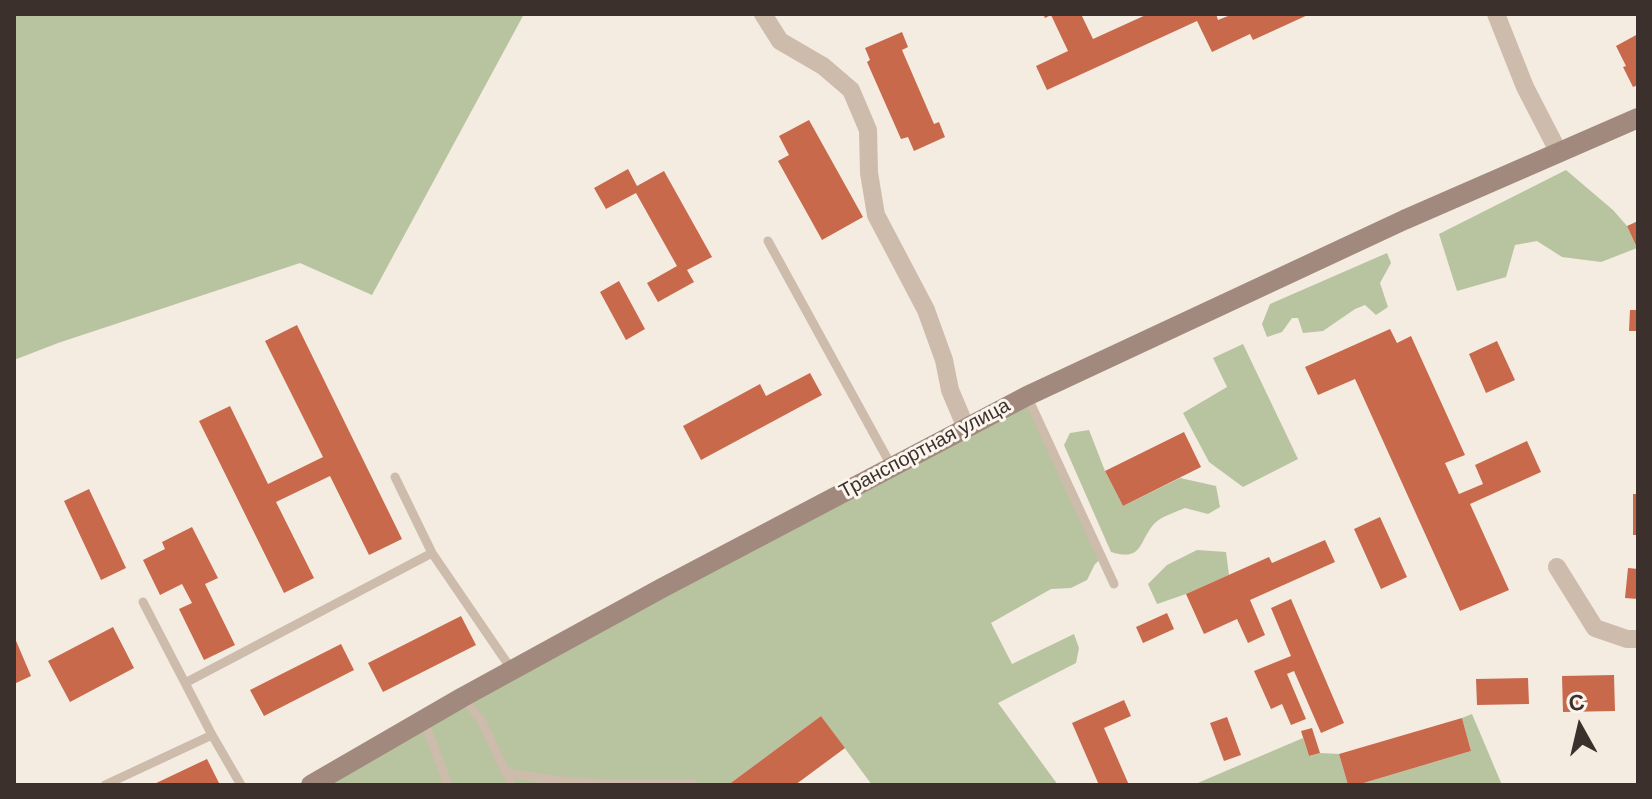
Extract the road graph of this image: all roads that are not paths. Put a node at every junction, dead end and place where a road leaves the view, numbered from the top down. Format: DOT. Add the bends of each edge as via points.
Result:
graph roads {
  1 [pos="763,14"];
  2 [pos="1496,14"];
  3 [pos="1638,118"];
  4 [pos="1559,153"];
  5 [pos="768,241"];
  6 [pos="1027,396"];
  7 [pos="966,428"];
  8 [pos="892,467"];
  9 [pos="395,477"];
  10 [pos="432,553"];
  11 [pos="1557,567"];
  12 [pos="1114,584"];
  13 [pos="143,602"];
  14 [pos="1638,639"];
  15 [pos="512,670"];
  16 [pos="185,683"];
  17 [pos="463,697"];
  18 [pos="423,720"];
  19 [pos="212,735"];
  20 [pos="506,772"];
  21 [pos="316,784"];
  22 [pos="693,784"];
  23 [pos="105,785"];
  24 [pos="241,785"];
  25 [pos="448,785"];
  26 [pos="512,785"];
  1 -- 7 [label="street" via="780,41 851,90 868,130 876,215 926,310"];
  2 -- 4 [label="street"];
  3 -- 4 [label="main road, Транспортная улица"];
  4 -- 6 [label="main road, Транспортная улица"];
  5 -- 8 [label="lane"];
  6 -- 7 [label="main road, Транспортная улица"];
  6 -- 12 [label="lane"];
  7 -- 8 [label="main road, Транспортная улица"];
  8 -- 15 [label="main road, Транспортная улица"];
  9 -- 10 [label="lane"];
  10 -- 15 [label="lane"];
  10 -- 16 [label="lane"];
  11 -- 14 [label="street" via="1595,628"];
  13 -- 16 [label="lane"];
  15 -- 17 [label="main road, Транспортная улица"];
  16 -- 19 [label="lane"];
  17 -- 18 [label="main road, Транспортная улица"];
  17 -- 20 [label="lane" via="482,722"];
  18 -- 21 [label="main road, Транспортная улица"];
  18 -- 25 [label="lane"];
  19 -- 23 [label="lane"];
  19 -- 24 [label="lane"];
  20 -- 22 [label="lane" via="626,784"];
  20 -- 26 [label="lane"];
}
